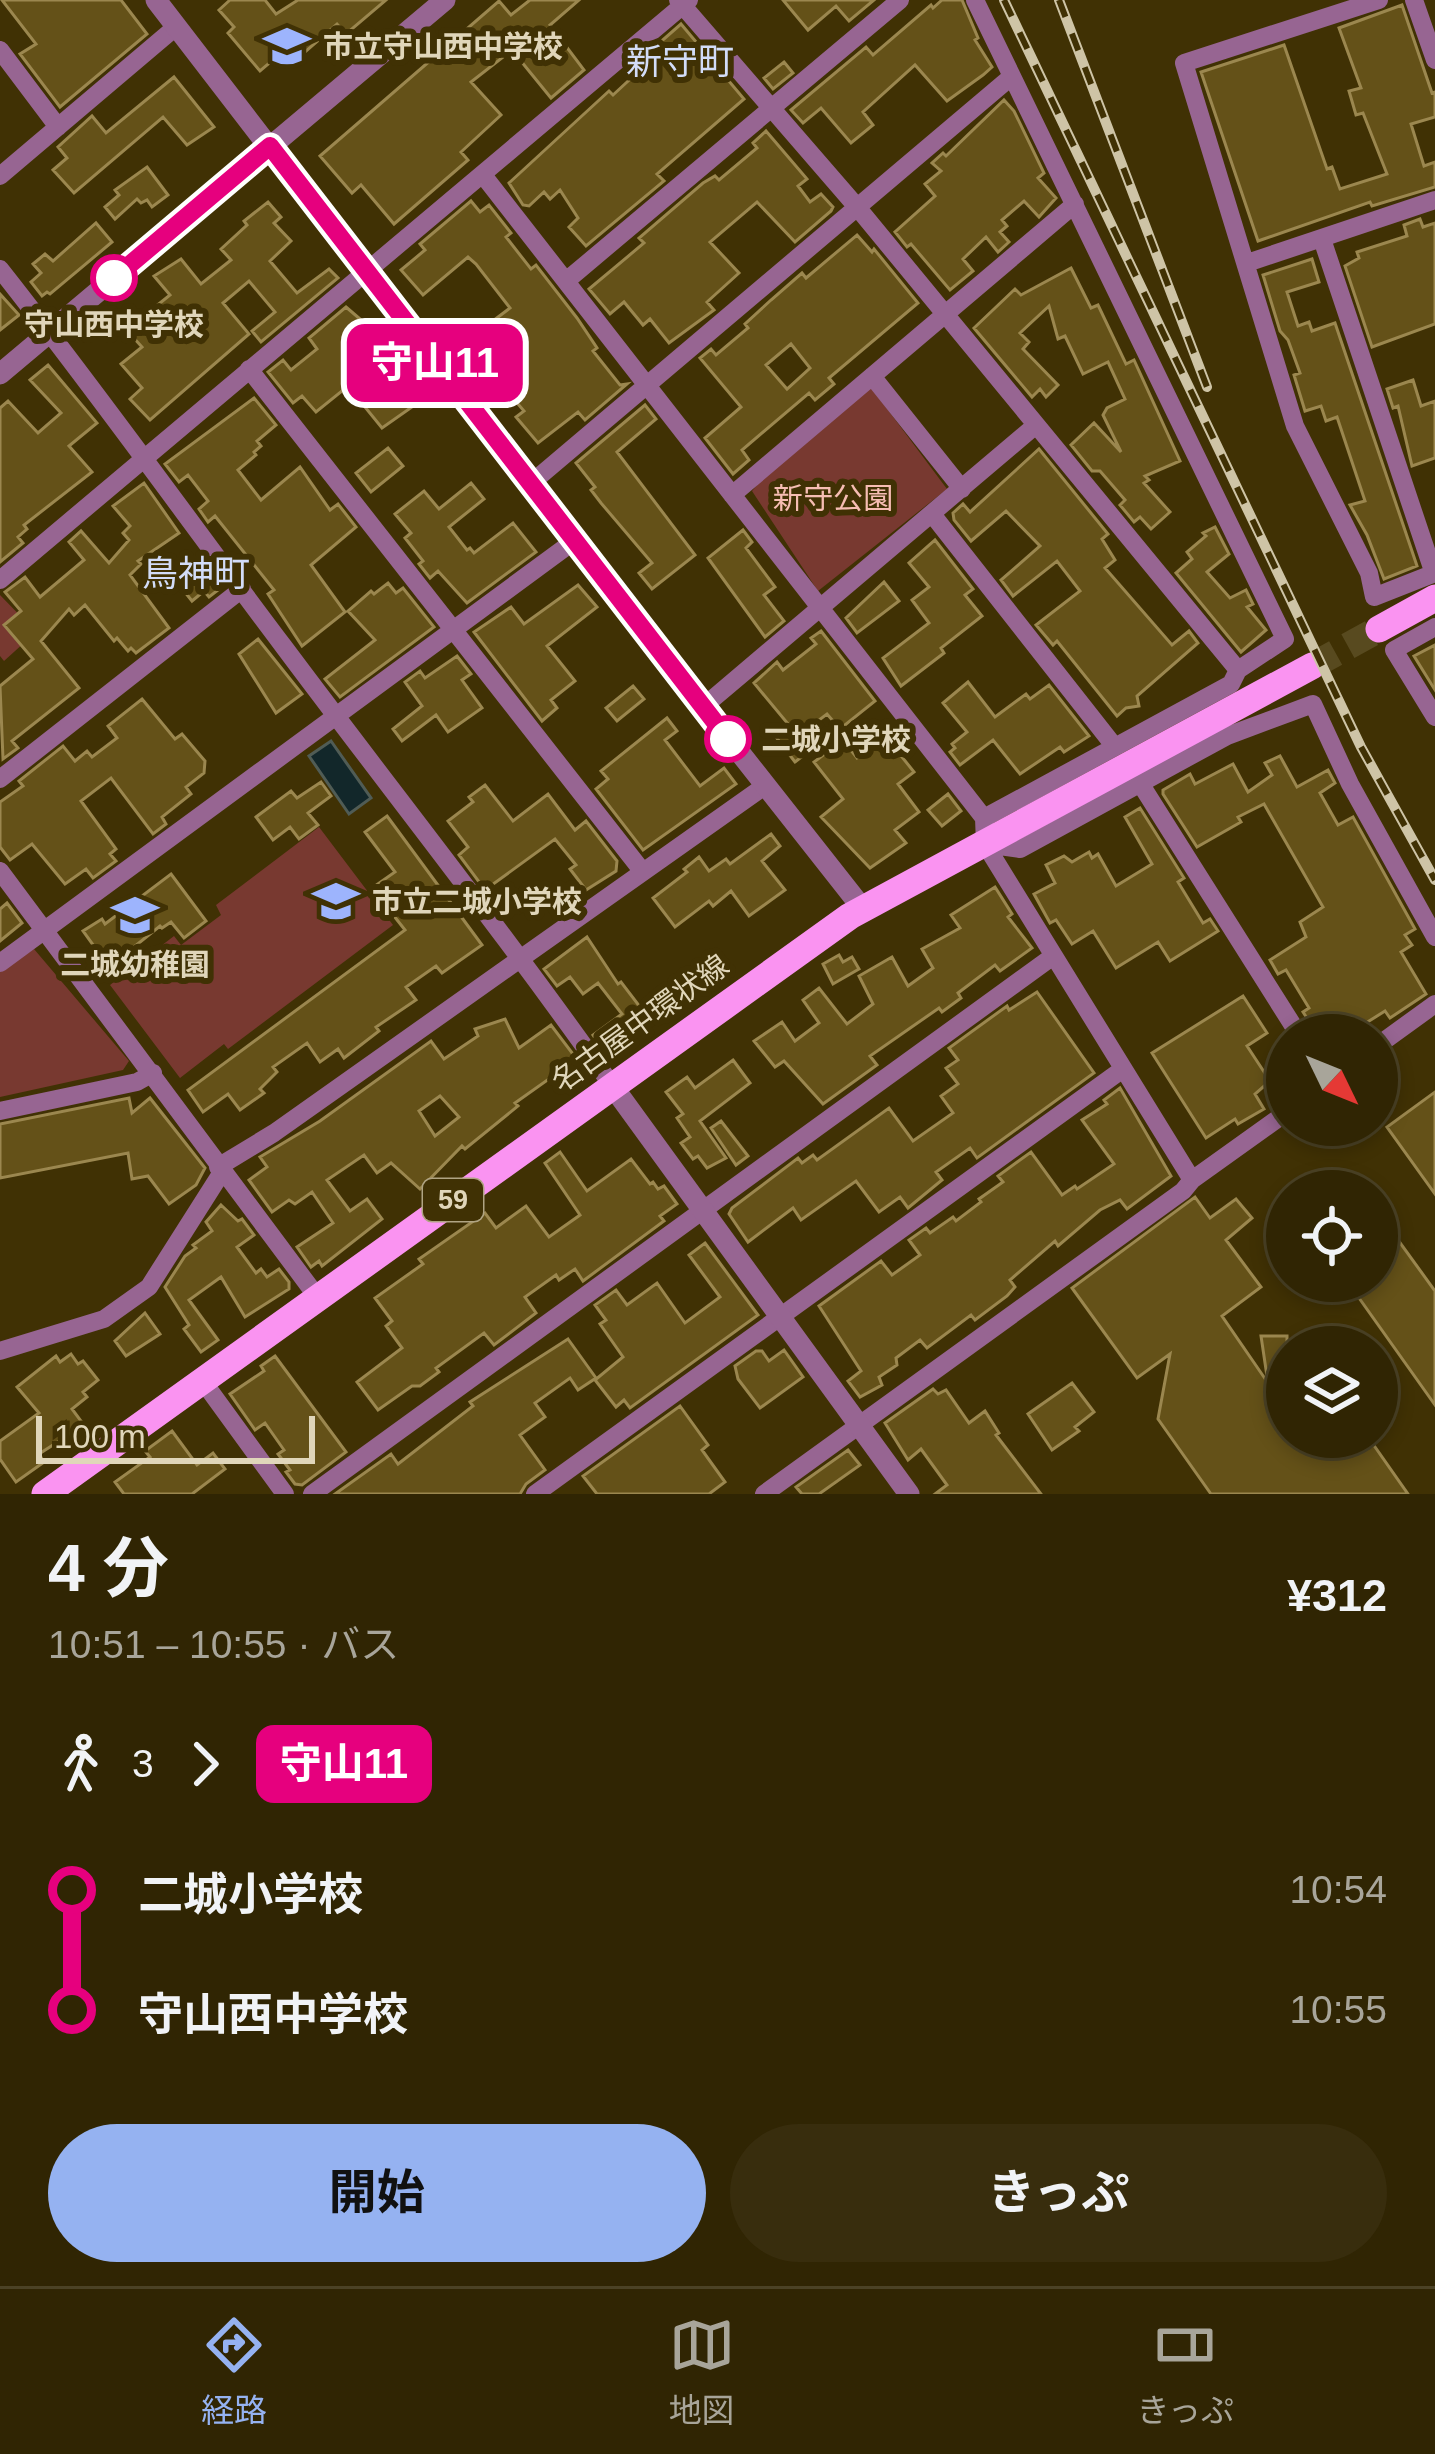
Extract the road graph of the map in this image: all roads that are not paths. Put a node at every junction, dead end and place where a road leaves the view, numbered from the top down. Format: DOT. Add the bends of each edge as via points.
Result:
graph roads {
  1 [pos="157,0"];
  2 [pos="446,0"];
  3 [pos="976,0"];
  4 [pos="1379,0"];
  5 [pos="1414,0"];
  6 [pos="684,2"];
  7 [pos="894,2"];
  8 [pos="177,26"];
  9 [pos="0,50"];
  10 [pos="1435,60"];
  11 [pos="1011,77"];
  12 [pos="771,108"];
  13 [pos="58,127"];
  14 [pos="270,146"];
  15 [pos="483,175"];
  16 [pos="0,176"];
  17 [pos="1435,200"];
  18 [pos="1075,204"];
  19 [pos="857,208"];
  20 [pos="1322,239"];
  21 [pos="1247,263"];
  22 [pos="0,268"];
  23 [pos="367,272"];
  24 [pos="566,281"];
  25 [pos="944,314"];
  26 [pos="50,332"];
  27 [pos="249,369"];
  28 [pos="0,374"];
  29 [pos="872,376"];
  30 [pos="647,385"];
  31 [pos="1036,425"];
  32 [pos="146,455"];
  33 [pos="529,485"];
  34 [pos="962,489"];
  35 [pos="732,495"];
  36 [pos="932,514"];
  37 [pos="574,541"];
  38 [pos="1434,574"];
  39 [pos="0,580"];
  40 [pos="242,589"];
  41 [pos="1435,598"];
  42 [pos="820,607"];
  43 [pos="1435,627"];
  44 [pos="453,629"];
  45 [pos="1379,629"];
  46 [pos="1312,665"];
  47 [pos="1238,670"];
  48 [pos="704,707"];
  49 [pos="337,715"];
  50 [pos="1435,717"];
  51 [pos="1114,747"];
  52 [pos="0,778"];
  53 [pos="1140,783"];
  54 [pos="766,785"];
  55 [pos="984,831"];
  56 [pos="0,871"];
  57 [pos="643,872"];
  58 [pos="862,909"];
  59 [pos="44,931"];
  60 [pos="1435,937"];
  61 [pos="1052,957"];
  62 [pos="521,958"];
  63 [pos="0,963"];
  64 [pos="1435,1004"];
  65 [pos="1286,1014"];
  66 [pos="1398,1031"];
  67 [pos="1123,1069"];
  68 [pos="153,1073"];
  69 [pos="611,1084"];
  70 [pos="0,1111"];
  71 [pos="1266,1127"];
  72 [pos="220,1169"];
  73 [pos="1192,1180"];
  74 [pos="702,1212"];
  75 [pos="318,1298"];
  76 [pos="778,1317"];
  77 [pos="0,1351"];
  78 [pos="202,1380"];
  79 [pos="859,1425"];
  80 [pos="45,1494"];
  81 [pos="285,1494"];
  82 [pos="312,1494"];
  83 [pos="535,1494"];
  84 [pos="764,1494"];
  85 [pos="909,1494"];
  1 -- 8 [label="street"];
  2 -- 14 [label="street"];
  3 -- 11 [label="street"];
  4 -- 21 [label="street" via="1184,63"];
  5 -- 10 [label="street"];
  6 -- 12 [label="street"];
  6 -- 15 [label="street"];
  7 -- 12 [label="street"];
  8 -- 13 [label="street"];
  8 -- 14 [label="street"];
  9 -- 13 [label="street"];
  11 -- 18 [label="street"];
  11 -- 19 [label="street"];
  12 -- 19 [label="street"];
  12 -- 24 [label="street"];
  13 -- 16 [label="street"];
  14 -- 23 [label="street"];
  14 -- 26 [label="street"];
  15 -- 23 [label="street"];
  15 -- 24 [label="street"];
  17 -- 20 [label="street"];
  18 -- 25 [label="street"];
  18 -- 47 [label="street" via="1285,639"];
  19 -- 25 [label="street"];
  19 -- 30 [label="street"];
  20 -- 21 [label="street"];
  20 -- 38 [label="street"];
  21 -- 38 [label="street" via="1294,426 1375,597"];
  22 -- 26 [label="street"];
  23 -- 27 [label="street"];
  23 -- 33 [label="street"];
  24 -- 30 [label="street"];
  25 -- 29 [label="street"];
  25 -- 31 [label="street"];
  26 -- 28 [label="street"];
  26 -- 32 [label="street"];
  27 -- 32 [label="street"];
  27 -- 44 [label="street"];
  29 -- 34 [label="street"];
  29 -- 35 [label="street"];
  30 -- 33 [label="street"];
  30 -- 35 [label="street"];
  31 -- 34 [label="street"];
  31 -- 47 [label="street"];
  32 -- 39 [label="street"];
  32 -- 40 [label="street"];
  33 -- 37 [label="street"];
  34 -- 36 [label="street"];
  35 -- 42 [label="street"];
  36 -- 42 [label="street"];
  36 -- 51 [label="street"];
  37 -- 44 [label="street"];
  37 -- 48 [label="street"];
  40 -- 49 [label="street"];
  40 -- 52 [label="street"];
  41 -- 45 [label="main road"];
  42 -- 48 [label="street"];
  42 -- 55 [label="street"];
  43 -- 50 [label="street" via="1394,650"];
  44 -- 49 [label="street"];
  44 -- 57 [label="street"];
  46 -- 55 [label="main road, 名古屋中環状線 / 59"];
  47 -- 51 [label="street" via="1231,684"];
  48 -- 54 [label="street"];
  49 -- 59 [label="street"];
  49 -- 62 [label="street"];
  51 -- 55 [label="street"];
  53 -- 55 [label="street" via="1020,849"];
  53 -- 60 [label="street" via="1227,736 1313,704"];
  53 -- 65 [label="street"];
  54 -- 57 [label="street"];
  54 -- 58 [label="street"];
  55 -- 58 [label="main road, 名古屋中環状線 / 59"];
  55 -- 61 [label="street"];
  56 -- 59 [label="street"];
  57 -- 62 [label="street"];
  58 -- 69 [label="main road, 名古屋中環状線 / 59"];
  59 -- 63 [label="street"];
  59 -- 68 [label="street"];
  61 -- 67 [label="street"];
  61 -- 74 [label="street"];
  62 -- 69 [label="street"];
  62 -- 72 [label="street"];
  64 -- 66 [label="street"];
  67 -- 73 [label="street"];
  67 -- 76 [label="street"];
  68 -- 70 [label="street"];
  68 -- 72 [label="street"];
  69 -- 74 [label="street"];
  69 -- 75 [label="main road, 名古屋中環状線 / 59"];
  71 -- 73 [label="street"];
  72 -- 75 [label="street"];
  72 -- 77 [label="street" via="149,1288 104,1319"];
  73 -- 79 [label="street"];
  74 -- 76 [label="street"];
  74 -- 82 [label="street"];
  75 -- 78 [label="main road, 名古屋中環状線 / 59"];
  76 -- 79 [label="street"];
  76 -- 83 [label="street"];
  78 -- 80 [label="main road, 名古屋中環状線 / 59"];
  78 -- 81 [label="street"];
  79 -- 84 [label="street"];
  79 -- 85 [label="street"];
}
